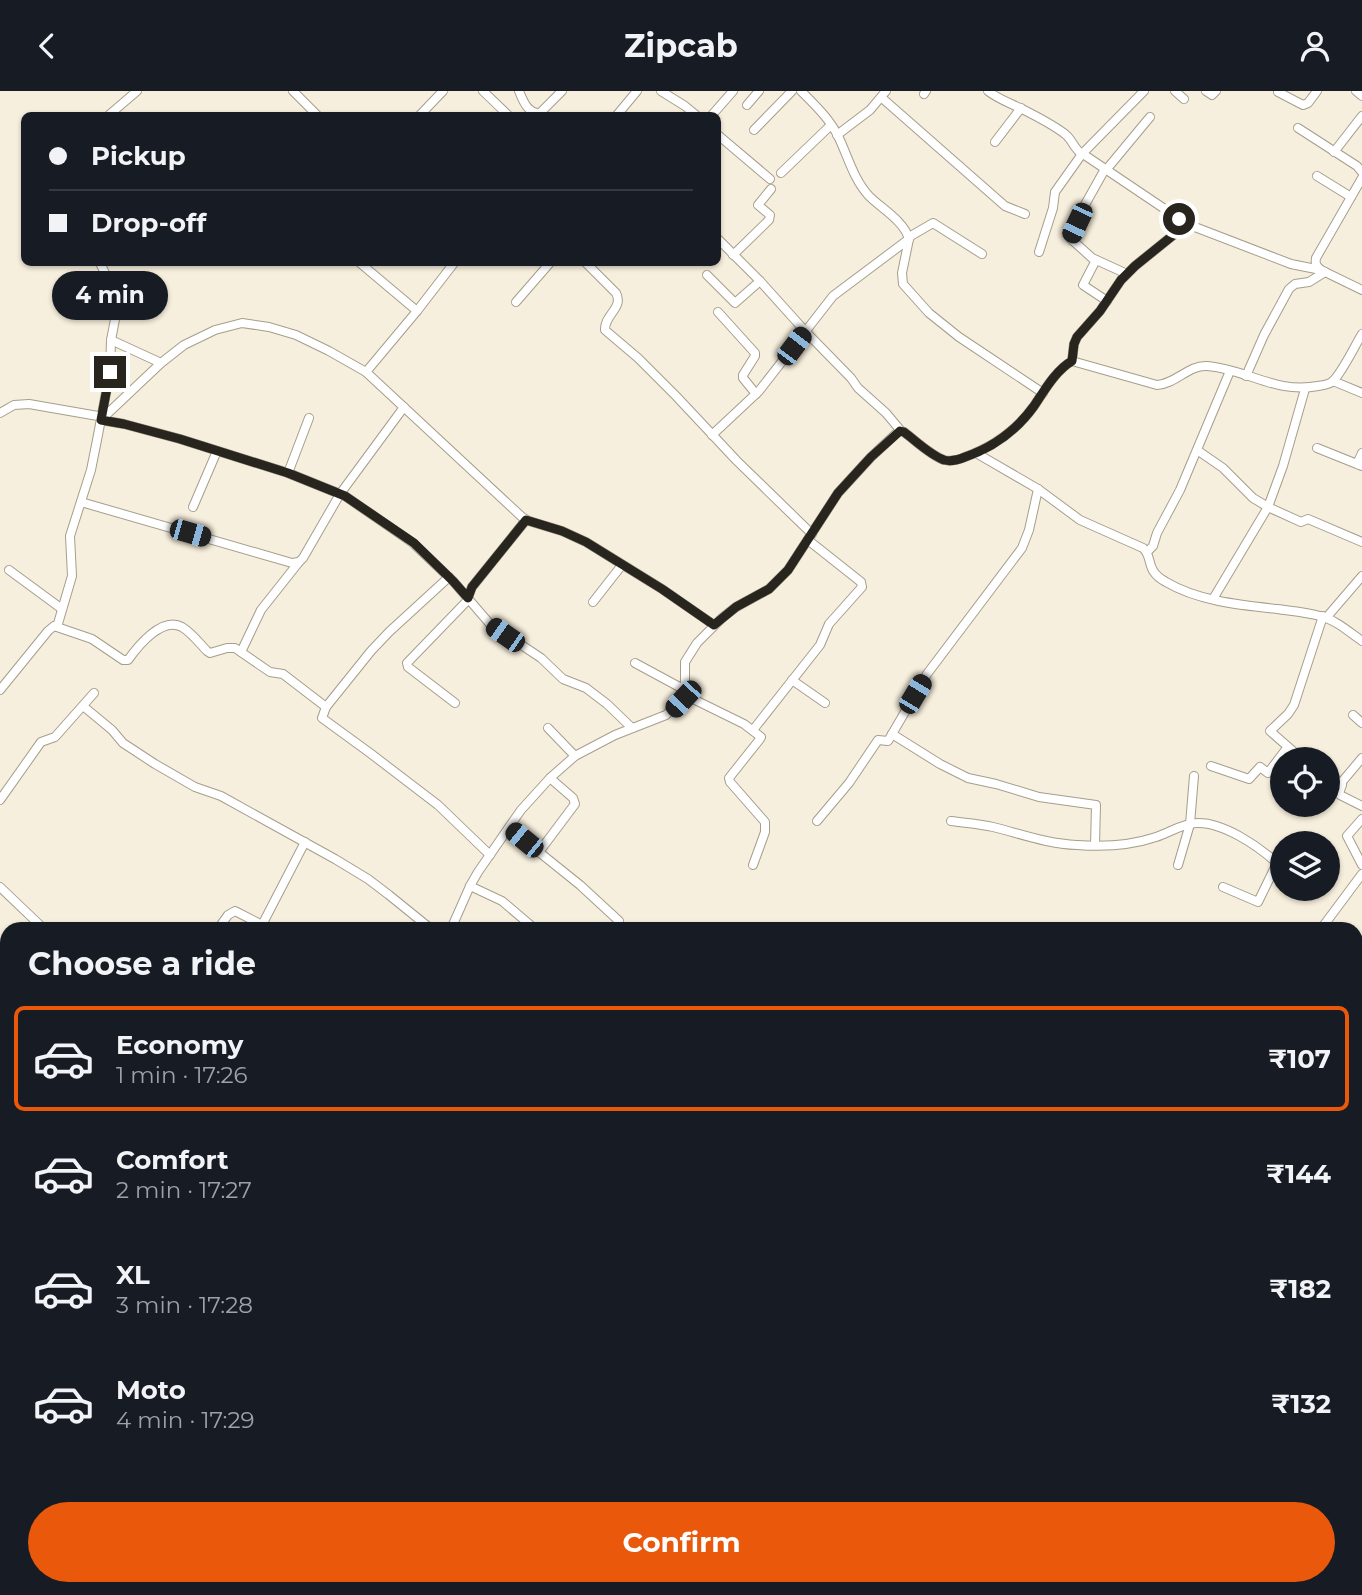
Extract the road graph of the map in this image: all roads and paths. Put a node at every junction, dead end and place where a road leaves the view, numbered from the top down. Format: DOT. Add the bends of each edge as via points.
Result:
graph roads {
  1 [pos="137,91"];
  2 [pos="293,91"];
  3 [pos="443,91"];
  4 [pos="483,91"];
  5 [pos="519,91"];
  6 [pos="562,91"];
  7 [pos="637,91"];
  8 [pos="661,91"];
  9 [pos="733,91"];
  10 [pos="759,91"];
  11 [pos="792,91"];
  12 [pos="801,91"];
  13 [pos="988,91"];
  14 [pos="1144,91"];
  15 [pos="1175,91"];
  16 [pos="1206,91"];
  17 [pos="1216,91"];
  18 [pos="1317,91"];
  19 [pos="1356,91"];
  20 [pos="1278,92"];
  21 [pos="884,94"];
  22 [pos="1362,96"];
  23 [pos="1184,99"];
  24 [pos="747,105"];
  25 [pos="1021,108"];
  26 [pos="112,112"];
  27 [pos="314,112"];
  28 [pos="423,112"];
  29 [pos="505,112"];
  30 [pos="532,112"];
  31 [pos="541,112"];
  32 [pos="620,112"];
  33 [pos="692,112"];
  34 [pos="715,112"];
  35 [pos="1362,116"];
  36 [pos="1150,117"];
  37 [pos="831,125"];
  38 [pos="1298,128"];
  39 [pos="754,130"];
  40 [pos="838,135"];
  41 [pos="721,138"];
  42 [pos="995,142"];
  43 [pos="1334,152"];
  44 [pos="1082,154"];
  45 [pos="1360,166"];
  46 [pos="1106,169"];
  47 [pos="781,173"];
  48 [pos="1317,176"];
  49 [pos="1362,178"];
  50 [pos="770,179"];
  51 [pos="771,189"];
  52 [pos="1356,195"];
  53 [pos="1025,214"];
  54 [pos="1187,224"];
  55 [pos="909,238"];
  56 [pos="721,242"];
  57 [pos="1039,252"];
  58 [pos="982,254"];
  59 [pos="733,255"];
  60 [pos="1096,260"];
  61 [pos="101,266"];
  62 [pos="364,266"];
  63 [pos="452,266"];
  64 [pos="546,266"];
  65 [pos="589,266"];
  66 [pos="1323,271"];
  67 [pos="1127,274"];
  68 [pos="707,275"];
  69 [pos="760,281"];
  70 [pos="1362,290"];
  71 [pos="1107,300"];
  72 [pos="516,302"];
  73 [pos="417,311"];
  74 [pos="718,312"];
  75 [pos="805,331"];
  76 [pos="1362,334"];
  77 [pos="111,340"];
  78 [pos="1072,361"];
  79 [pos="161,363"];
  80 [pos="1230,371"];
  81 [pos="366,372"];
  82 [pos="1246,376"];
  83 [pos="1334,381"];
  84 [pos="1305,389"];
  85 [pos="1043,393"];
  86 [pos="1362,393"];
  87 [pos="756,394"];
  88 [pos="404,407"];
  89 [pos="0,413"];
  90 [pos="101,418"];
  91 [pos="309,418"];
  92 [pos="901,431"];
  93 [pos="712,435"];
  94 [pos="1317,448"];
  95 [pos="1197,450"];
  96 [pos="217,451"];
  97 [pos="976,453"];
  98 [pos="1362,453"];
  99 [pos="1359,465"];
  100 [pos="288,473"];
  101 [pos="1038,489"];
  102 [pos="340,494"];
  103 [pos="81,502"];
  104 [pos="193,507"];
  105 [pos="1268,507"];
  106 [pos="526,520"];
  107 [pos="810,537"];
  108 [pos="1362,542"];
  109 [pos="1147,552"];
  110 [pos="299,562"];
  111 [pos="622,565"];
  112 [pos="9,570"];
  113 [pos="1362,576"];
  114 [pos="449,577"];
  115 [pos="468,598"];
  116 [pos="1213,599"];
  117 [pos="593,602"];
  118 [pos="62,609"];
  119 [pos="1324,617"];
  120 [pos="714,625"];
  121 [pos="57,627"];
  122 [pos="1362,641"];
  123 [pos="241,652"];
  124 [pos="635,663"];
  125 [pos="792,680"];
  126 [pos="0,690"];
  127 [pos="685,692"];
  128 [pos="94,693"];
  129 [pos="455,703"];
  130 [pos="825,703"];
  131 [pos="83,706"];
  132 [pos="326,707"];
  133 [pos="1353,715"];
  134 [pos="1362,723"];
  135 [pos="548,728"];
  136 [pos="632,729"];
  137 [pos="753,730"];
  138 [pos="892,734"];
  139 [pos="1286,747"];
  140 [pos="575,756"];
  141 [pos="1362,758"];
  142 [pos="1211,766"];
  143 [pos="1270,770"];
  144 [pos="1194,776"];
  145 [pos="550,778"];
  146 [pos="1341,783"];
  147 [pos="4,788"];
  148 [pos="0,800"];
  149 [pos="1362,805"];
  150 [pos="1362,819"];
  151 [pos="817,821"];
  152 [pos="951,821"];
  153 [pos="1190,824"];
  154 [pos="509,828"];
  155 [pos="305,842"];
  156 [pos="1095,845"];
  157 [pos="539,852"];
  158 [pos="490,855"];
  159 [pos="1178,865"];
  160 [pos="1362,865"];
  161 [pos="753,866"];
  162 [pos="1362,874"];
  163 [pos="470,886"];
  164 [pos="0,887"];
  165 [pos="1223,887"];
  166 [pos="619,921"];
  167 [pos="31,922"];
  168 [pos="223,922"];
  169 [pos="255,922"];
  170 [pos="266,922"];
  171 [pos="422,922"];
  172 [pos="454,922"];
  173 [pos="527,922"];
  174 [pos="1326,922"];
  1 -- 26 [label="street"];
  2 -- 27 [label="street"];
  3 -- 28 [label="street"];
  4 -- 29 [label="street"];
  5 -- 30 [label="street"];
  6 -- 31 [label="street"];
  7 -- 32 [label="street"];
  8 -- 33 [label="street"];
  9 -- 34 [label="street"];
  10 -- 24 [label="street"];
  11 -- 39 [label="street"];
  12 -- 37 [label="street"];
  13 -- 25 [label="street"];
  14 -- 44 [label="street"];
  15 -- 23 [label="street"];
  16 -- 17 [label="street" via="1212,95"];
  18 -- 20 [label="street" via="1304,105"];
  19 -- 22 [label="street"];
  21 -- 40 [label="street"];
  21 -- 53 [label="street" via="1006,206"];
  25 -- 42 [label="street"];
  25 -- 44 [label="street" via="1064,133"];
  35 -- 43 [label="street"];
  36 -- 46 [label="street"];
  37 -- 40 [label="street"];
  37 -- 47 [label="street"];
  38 -- 43 [label="street"];
  40 -- 55 [label="street" via="864,190"];
  41 -- 50 [label="street"];
  43 -- 45 [label="street"];
  44 -- 46 [label="street"];
  44 -- 57 [label="street" via="1055,192"];
  46 -- 54 [label="street"];
  46 -- 60 [label="street" via="1071,236"];
  48 -- 52 [label="street"];
  49 -- 52 [label="street"];
  51 -- 59 [label="street" via="758,205 770,218"];
  52 -- 66 [label="street" via="1316,258"];
  54 -- 66 [label="street" via="1297,266"];
  54 -- 67 [label="street"];
  55 -- 58 [label="street" via="933,223"];
  55 -- 75 [label="street" via="832,296"];
  55 -- 85 [label="street" via="903,284 959,338"];
  56 -- 59 [label="street"];
  59 -- 69 [label="street"];
  60 -- 67 [label="street"];
  60 -- 71 [label="street" via="1083,285"];
  61 -- 77 [label="street" via="118,301"];
  62 -- 73 [label="street"];
  63 -- 73 [label="street"];
  64 -- 72 [label="street"];
  65 -- 93 [label="street" via="619,299 605,330 646,365"];
  66 -- 70 [label="street"];
  66 -- 82 [label="street" via="1289,289"];
  67 -- 71 [label="street"];
  68 -- 69 [label="street" via="735,303"];
  69 -- 75 [label="street"];
  71 -- 78 [label="street" via="1077,337"];
  73 -- 81 [label="street"];
  74 -- 87 [label="street" via="755,353 743,377"];
  75 -- 87 [label="street"];
  75 -- 92 [label="street"];
  76 -- 83 [label="street"];
  77 -- 79 [label="street"];
  77 -- 90 [label="street"];
  78 -- 80 [label="street" via="1157,385 1197,367"];
  78 -- 85 [label="street"];
  79 -- 81 [label="street" via="203,334 251,324 296,335"];
  79 -- 90 [label="street"];
  80 -- 82 [label="street"];
  80 -- 95 [label="street"];
  81 -- 88 [label="street"];
  82 -- 84 [label="street"];
  83 -- 84 [label="street"];
  83 -- 86 [label="street"];
  84 -- 105 [label="street"];
  85 -- 97 [label="street" via="1009,434"];
  87 -- 93 [label="street"];
  88 -- 102 [label="street"];
  88 -- 106 [label="street"];
  89 -- 90 [label="street" via="29,404"];
  90 -- 96 [label="street"];
  90 -- 103 [label="street"];
  91 -- 100 [label="street"];
  92 -- 97 [label="street" via="945,460"];
  92 -- 107 [label="street" via="838,493"];
  93 -- 107 [label="street"];
  94 -- 99 [label="street"];
  95 -- 105 [label="street"];
  95 -- 109 [label="street"];
  96 -- 100 [label="street"];
  96 -- 104 [label="street"];
  97 -- 101 [label="street"];
  98 -- 99 [label="street"];
  100 -- 102 [label="street"];
  101 -- 109 [label="street" via="1080,520"];
  101 -- 138 [label="street" via="1021,548 927,674"];
  102 -- 110 [label="street"];
  102 -- 114 [label="street" via="414,543"];
  103 -- 110 [label="street"];
  103 -- 118 [label="street" via="71,532 72,576"];
  105 -- 108 [label="street"];
  105 -- 116 [label="street"];
  106 -- 111 [label="street" via="575,537"];
  106 -- 115 [label="street"];
  107 -- 120 [label="street" via="779,580"];
  107 -- 125 [label="street" via="862,585"];
  109 -- 116 [label="street" via="1158,577"];
  110 -- 123 [label="street" via="261,610"];
  111 -- 117 [label="street"];
  111 -- 120 [label="street"];
  112 -- 118 [label="street"];
  113 -- 119 [label="street"];
  114 -- 115 [label="street"];
  114 -- 132 [label="street" via="389,632"];
  115 -- 129 [label="street" via="407,663"];
  115 -- 136 [label="street" via="490,624 541,658 563,679 586,688"];
  116 -- 119 [label="street"];
  118 -- 121 [label="street"];
  119 -- 122 [label="street"];
  119 -- 139 [label="street" via="1294,705 1270,731"];
  120 -- 127 [label="street" via="686,659"];
  121 -- 123 [label="street" via="92,639 123,660 159,628 170,624 184,628 207,651 232,647"];
  121 -- 126 [label="street" via="48,631"];
  123 -- 132 [label="street" via="270,672 283,674"];
  124 -- 127 [label="street"];
  125 -- 130 [label="street"];
  125 -- 137 [label="street"];
  127 -- 136 [label="street" via="666,715"];
  127 -- 137 [label="street"];
  128 -- 131 [label="street"];
  131 -- 147 [label="street" via="55,737 41,742"];
  131 -- 155 [label="street" via="123,743 155,764"];
  132 -- 158 [label="street" via="323,720 438,806"];
  133 -- 134 [label="street"];
  135 -- 140 [label="street"];
  136 -- 140 [label="street"];
  137 -- 161 [label="street" via="761,739 729,778 765,822"];
  138 -- 151 [label="street" via="887,742 878,740"];
  138 -- 156 [label="street" via="968,778 1039,797 1096,805"];
  140 -- 145 [label="street"];
  141 -- 146 [label="street"];
  142 -- 143 [label="street" via="1248,779 1260,768"];
  144 -- 153 [label="street"];
  145 -- 154 [label="street"];
  145 -- 157 [label="street" via="575,804"];
  146 -- 149 [label="street" via="1339,794"];
  147 -- 148 [label="street"];
  150 -- 160 [label="street" via="1347,835"];
  152 -- 156 [label="street" via="1051,842"];
  153 -- 156 [label="street" via="1147,840"];
  153 -- 159 [label="street"];
  153 -- 165 [label="street" via="1208,824 1234,834 1277,863 1259,902"];
  154 -- 157 [label="street"];
  154 -- 158 [label="street"];
  155 -- 170 [label="street"];
  155 -- 171 [label="street" via="368,879"];
  157 -- 166 [label="street"];
  158 -- 163 [label="street"];
  162 -- 174 [label="street"];
  163 -- 172 [label="street"];
  163 -- 173 [label="street" via="502,901"];
  164 -- 167 [label="street"];
  168 -- 169 [label="street" via="234,911"];
}
